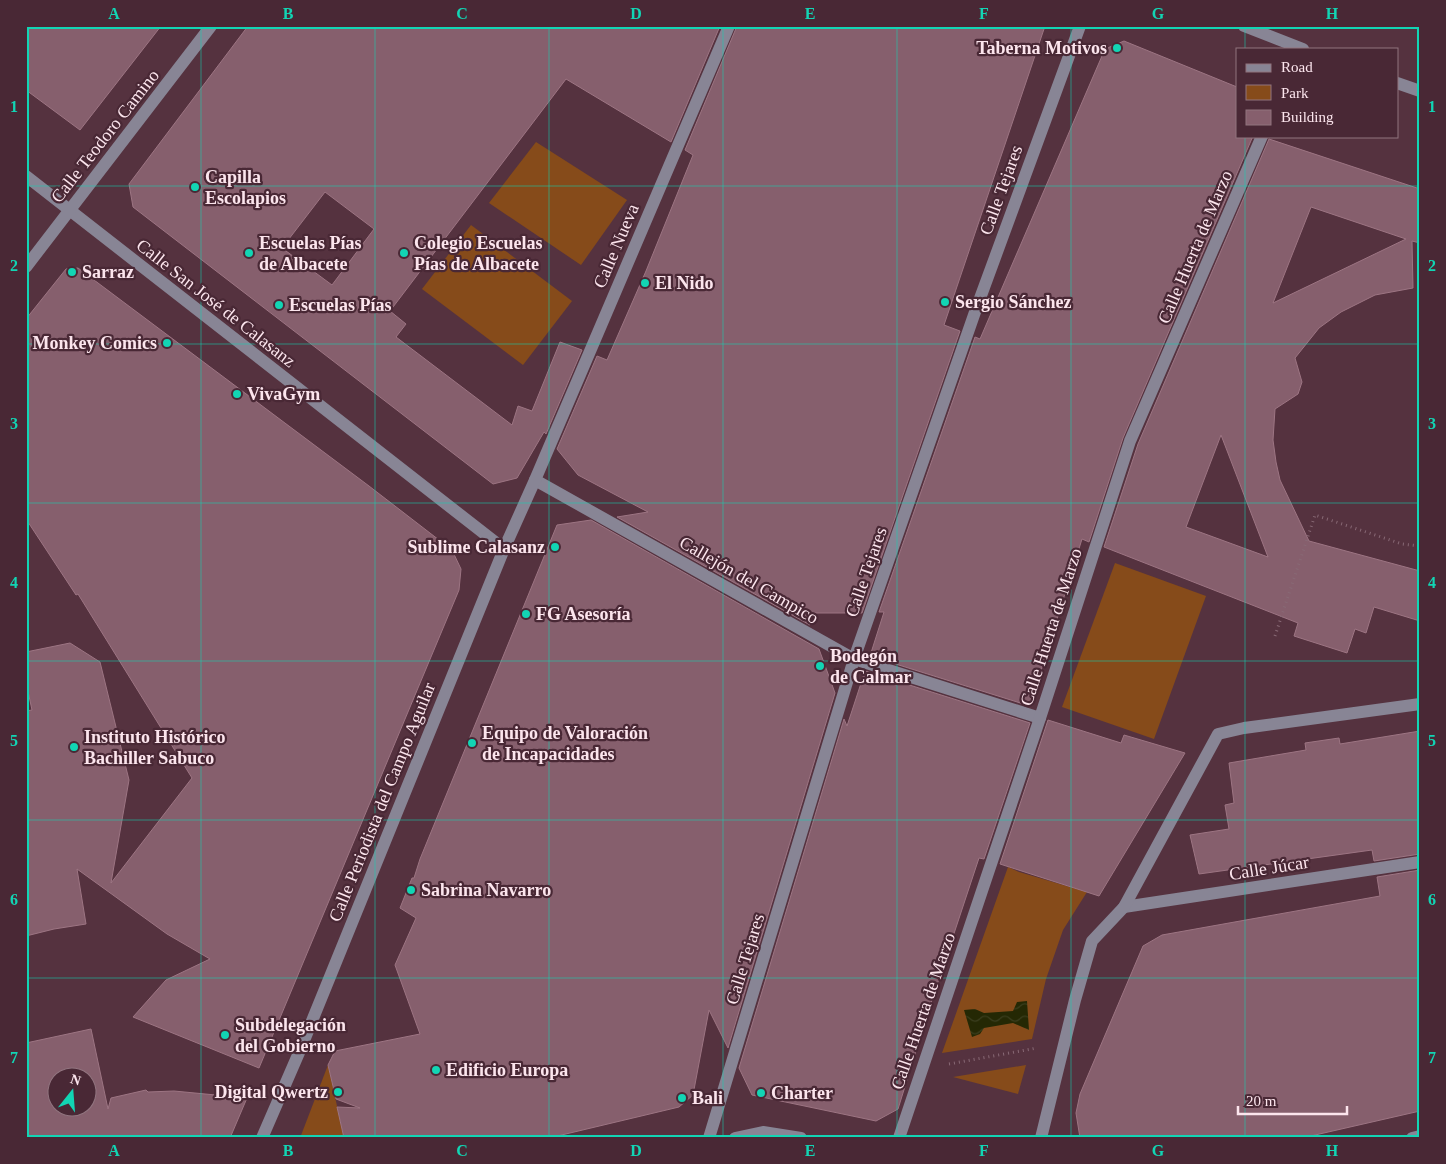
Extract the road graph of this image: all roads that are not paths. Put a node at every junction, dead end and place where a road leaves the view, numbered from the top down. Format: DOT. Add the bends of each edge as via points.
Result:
graph roads {
  1 [pos="211,26"];
  2 [pos="729,26"];
  3 [pos="1080,26"];
  4 [pos="1244,26"];
  5 [pos="1300,48"];
  6 [pos="1398,83"];
  7 [pos="1420,92"];
  8 [pos="1261,138"];
  9 [pos="26,176"];
  10 [pos="70,210"];
  11 [pos="26,267"];
  12 [pos="535,480"];
  13 [pos="504,549"];
  14 [pos="854,660"];
  15 [pos="1420,704"];
  16 [pos="1040,718"];
  17 [pos="1420,862"];
  18 [pos="1124,907"];
  19 [pos="1420,1136"];
  20 [pos="262,1138"];
  21 [pos="709,1138"];
  22 [pos="735,1138"];
  23 [pos="800,1138"];
  24 [pos="899,1138"];
  25 [pos="1041,1138"];
  26 [pos="1412,1138"];
  1 -- 10 [label="street, Calle Teodoro Camino"];
  2 -- 12 [label="street, Calle Nueva"];
  3 -- 14 [label="street, Calle Tejares" via="975,312"];
  4 -- 5 [label="street"];
  6 -- 7 [label="street"];
  8 -- 16 [label="street, Calle Huerta de Marzo" via="1130,441"];
  9 -- 10 [label="street, Calle San José de Calasanz"];
  10 -- 11 [label="street, Calle Teodoro Camino"];
  10 -- 13 [label="street, Calle San José de Calasanz"];
  12 -- 13 [label="street, Calle Periodista del Campo Aguilar"];
  12 -- 14 [label="street, Callejón del Campico"];
  13 -- 20 [label="street, Calle Periodista del Campo Aguilar"];
  14 -- 16 [label="street, Callejón del Campico"];
  14 -- 21 [label="street, Calle Tejares"];
  15 -- 18 [label="street" via="1218,734"];
  16 -- 24 [label="street, Calle Huerta de Marzo"];
  17 -- 18 [label="street, Calle Júcar"];
  18 -- 25 [label="street" via="1092,941"];
  19 -- 26 [label="street"];
  22 -- 23 [label="street" via="763,1132"];
}
